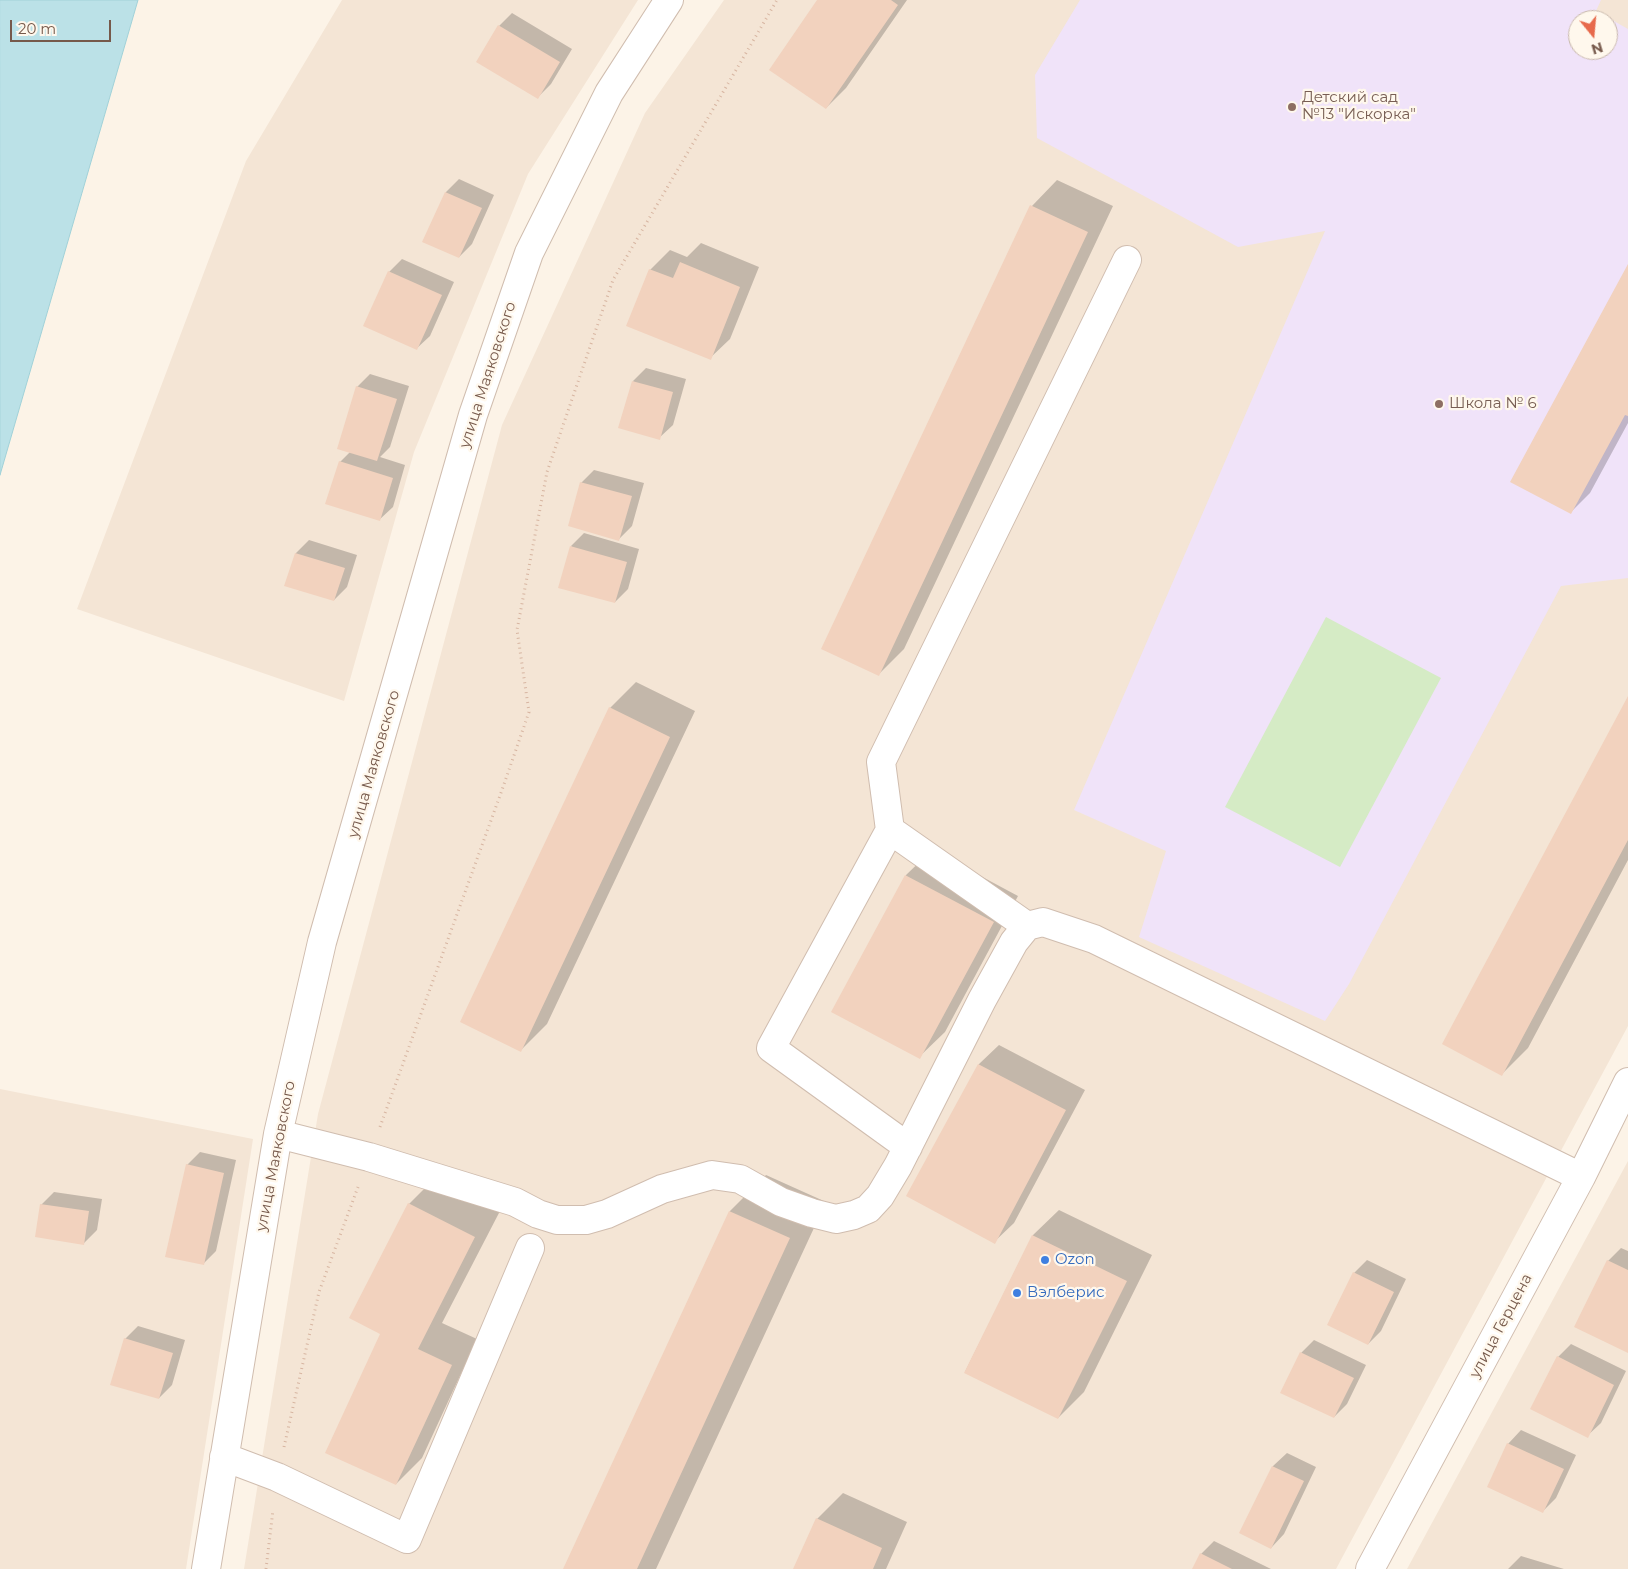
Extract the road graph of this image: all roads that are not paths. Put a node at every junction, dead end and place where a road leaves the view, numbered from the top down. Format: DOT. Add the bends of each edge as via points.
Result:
graph roads {
  1 [pos="669,0"];
  2 [pos="1128,260"];
  3 [pos="890,830"];
  4 [pos="1027,926"];
  5 [pos="1628,1082"];
  6 [pos="278,1134"];
  7 [pos="908,1147"];
  8 [pos="1581,1177"];
  9 [pos="530,1248"];
  10 [pos="224,1457"];
  11 [pos="206,1569"];
  12 [pos="1370,1569"];
  1 -- 6 [label="street, улица Маяковского" via="609,93 529,253 474,415 322,942"];
  2 -- 3 [label="street" via="881,762"];
  3 -- 4 [label="street"];
  3 -- 7 [label="street" via="770,1048"];
  4 -- 7 [label="street" via="1014,942 982,1000"];
  4 -- 8 [label="street" via="1044,922 1094,938"];
  5 -- 8 [label="street, улица Герцена"];
  6 -- 7 [label="street" via="369,1157 515,1202 557,1220 586,1220 607,1214 662,1189 712,1175 740,1179 781,1202 812,1213 836,1218 854,1215 868,1209 880,1196"];
  6 -- 10 [label="street, улица Маяковского"];
  8 -- 12 [label="street, улица Герцена"];
  9 -- 10 [label="street" via="407,1540 278,1476"];
  10 -- 11 [label="street, улица Маяковского"];
}
